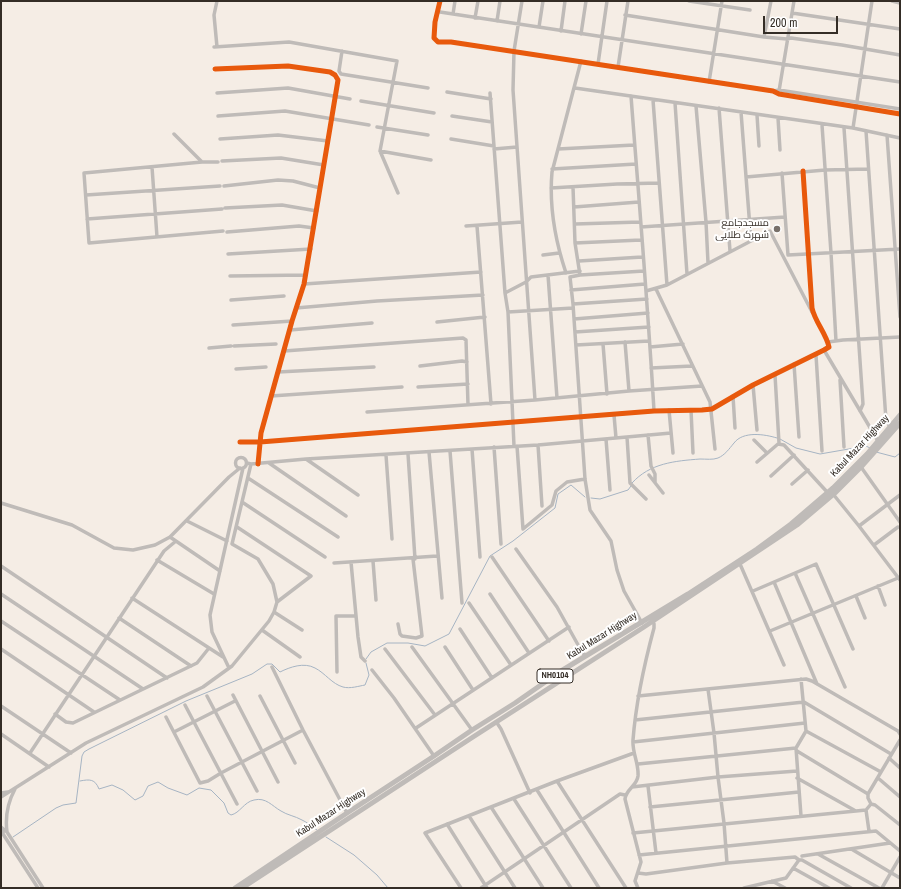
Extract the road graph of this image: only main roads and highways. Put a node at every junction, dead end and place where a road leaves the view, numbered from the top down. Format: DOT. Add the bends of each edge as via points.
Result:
graph roads {
  1 [pos="900,416"];
  2 [pos="900,423"];
  3 [pos="875,448"];
  4 [pos="775,538"];
  5 [pos="725,572"];
  6 [pos="643,625"];
  7 [pos="235,888"];
  8 [pos="242,888"];
  1 -- 3 [label="highway, Kabul Mazar Highway / NH0104"];
  2 -- 3 [label="highway, Kabul Mazar Highway / NH0104"];
  3 -- 4 [label="highway, Kabul Mazar Highway / NH0104" via="858,468 797,525"];
  4 -- 5 [label="highway, Kabul Mazar Highway / NH0104"];
  4 -- 5 [label="highway, Kabul Mazar Highway / NH0104"];
  5 -- 6 [label="highway, Kabul Mazar Highway / NH0104"];
  6 -- 7 [label="highway, Kabul Mazar Highway / NH0104" via="586,656"];
  6 -- 8 [label="highway, Kabul Mazar Highway / NH0104"];
}
